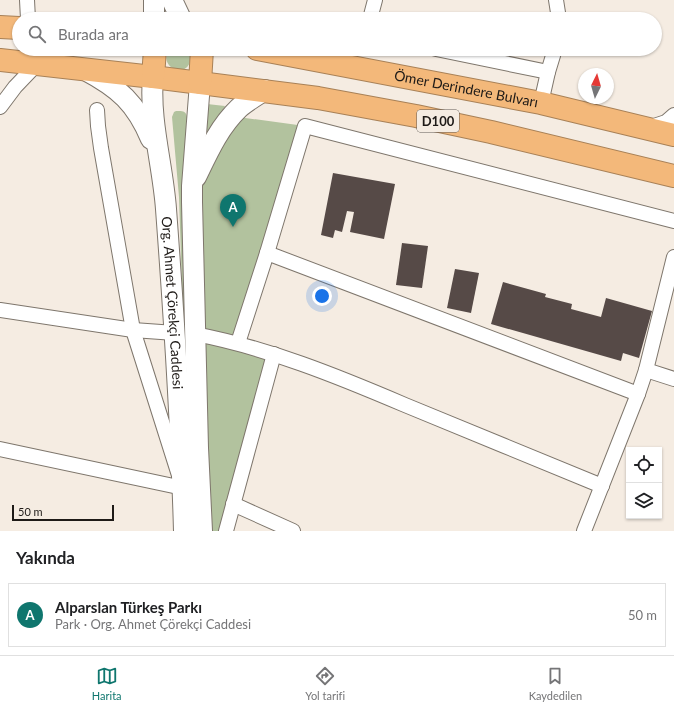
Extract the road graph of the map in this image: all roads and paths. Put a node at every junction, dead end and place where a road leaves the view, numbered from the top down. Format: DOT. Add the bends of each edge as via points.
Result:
graph roads {
  1 [pos="27,0"];
  2 [pos="154,0"];
  3 [pos="172,0"];
  4 [pos="375,0"];
  5 [pos="556,0"];
  6 [pos="28,12"];
  7 [pos="154,12"];
  8 [pos="177,12"];
  9 [pos="372,12"];
  10 [pos="558,12"];
  11 [pos="0,27"];
  12 [pos="12,28"];
  13 [pos="154,56"];
  14 [pos="202,56"];
  15 [pos="294,56"];
  16 [pos="470,56"];
  17 [pos="553,56"];
  18 [pos="0,60"];
  19 [pos="37,64"];
  20 [pos="85,70"];
  21 [pos="548,72"];
  22 [pos="153,77"];
  23 [pos="200,83"];
  24 [pos="265,90"];
  25 [pos="541,103"];
  26 [pos="0,107"];
  27 [pos="97,110"];
  28 [pos="674,115"];
  29 [pos="648,128"];
  30 [pos="674,135"];
  31 [pos="163,177"];
  32 [pos="669,177"];
  33 [pos="192,186"];
  34 [pos="674,221"];
  35 [pos="267,253"];
  36 [pos="674,257"];
  37 [pos="0,310"];
  38 [pos="134,330"];
  39 [pos="175,333"];
  40 [pos="195,334"];
  41 [pos="238,343"];
  42 [pos="274,354"];
  43 [pos="646,370"];
  44 [pos="674,379"];
  45 [pos="638,394"];
  46 [pos="0,449"];
  47 [pos="602,486"];
  48 [pos="183,488"];
  49 [pos="233,504"];
  50 [pos="184,531"];
  51 [pos="202,531"];
  52 [pos="226,531"];
  53 [pos="293,531"];
  54 [pos="584,531"];
  1 -- 6 [label="street"];
  2 -- 7 [label="main road"];
  3 -- 8 [label="main road"];
  4 -- 9 [label="street"];
  5 -- 10 [label="street"];
  11 -- 12 [label="highway"];
  13 -- 22 [label="highway"];
  14 -- 23 [label="highway"];
  15 -- 25 [label="highway, Ömer Derindere Bulvarı"];
  16 -- 21 [label="street"];
  17 -- 21 [label="street"];
  18 -- 19 [label="highway, D100"];
  19 -- 20 [label="highway, D100"];
  19 -- 26 [label="street"];
  20 -- 22 [label="highway, D100"];
  20 -- 31 [label="main road" via="113,87 132,104 151,139"];
  21 -- 25 [label="street"];
  22 -- 23 [label="highway, D100"];
  22 -- 31 [label="main road, Org. Ahmet Çörekçi Caddesi" via="153,111"];
  23 -- 24 [label="highway, D100"];
  23 -- 33 [label="main road, Org. Ahmet Çörekçi Caddesi"];
  24 -- 32 [label="highway, D100" via="416,116 491,132"];
  24 -- 33 [label="main road, Org. Ahmet Çörekçi Caddesi" via="240,107 226,122"];
  25 -- 29 [label="highway, Ömer Derindere Bulvarı"];
  27 -- 38 [label="street" via="101,148"];
  28 -- 29 [label="street" via="666,122"];
  29 -- 30 [label="highway, Ömer Derindere Bulvarı"];
  31 -- 39 [label="main road, Org. Ahmet Çörekçi Caddesi"];
  33 -- 40 [label="main road, Org. Ahmet Çörekçi Caddesi"];
  34 -- 35 [label="street" via="305,126"];
  35 -- 41 [label="street"];
  35 -- 45 [label="street"];
  36 -- 43 [label="street"];
  37 -- 38 [label="street"];
  38 -- 39 [label="street"];
  38 -- 48 [label="street"];
  39 -- 48 [label="main road, Org. Ahmet Çörekçi Caddesi"];
  40 -- 41 [label="street"];
  40 -- 51 [label="main road, Org. Ahmet Çörekçi Caddesi"];
  41 -- 42 [label="street"];
  42 -- 47 [label="street" via="330,374"];
  42 -- 49 [label="street"];
  43 -- 44 [label="street"];
  43 -- 45 [label="street"];
  45 -- 47 [label="street"];
  46 -- 48 [label="street"];
  47 -- 54 [label="street"];
  48 -- 50 [label="main road, Org. Ahmet Çörekçi Caddesi"];
  49 -- 52 [label="street"];
  49 -- 53 [label="street"];
}
